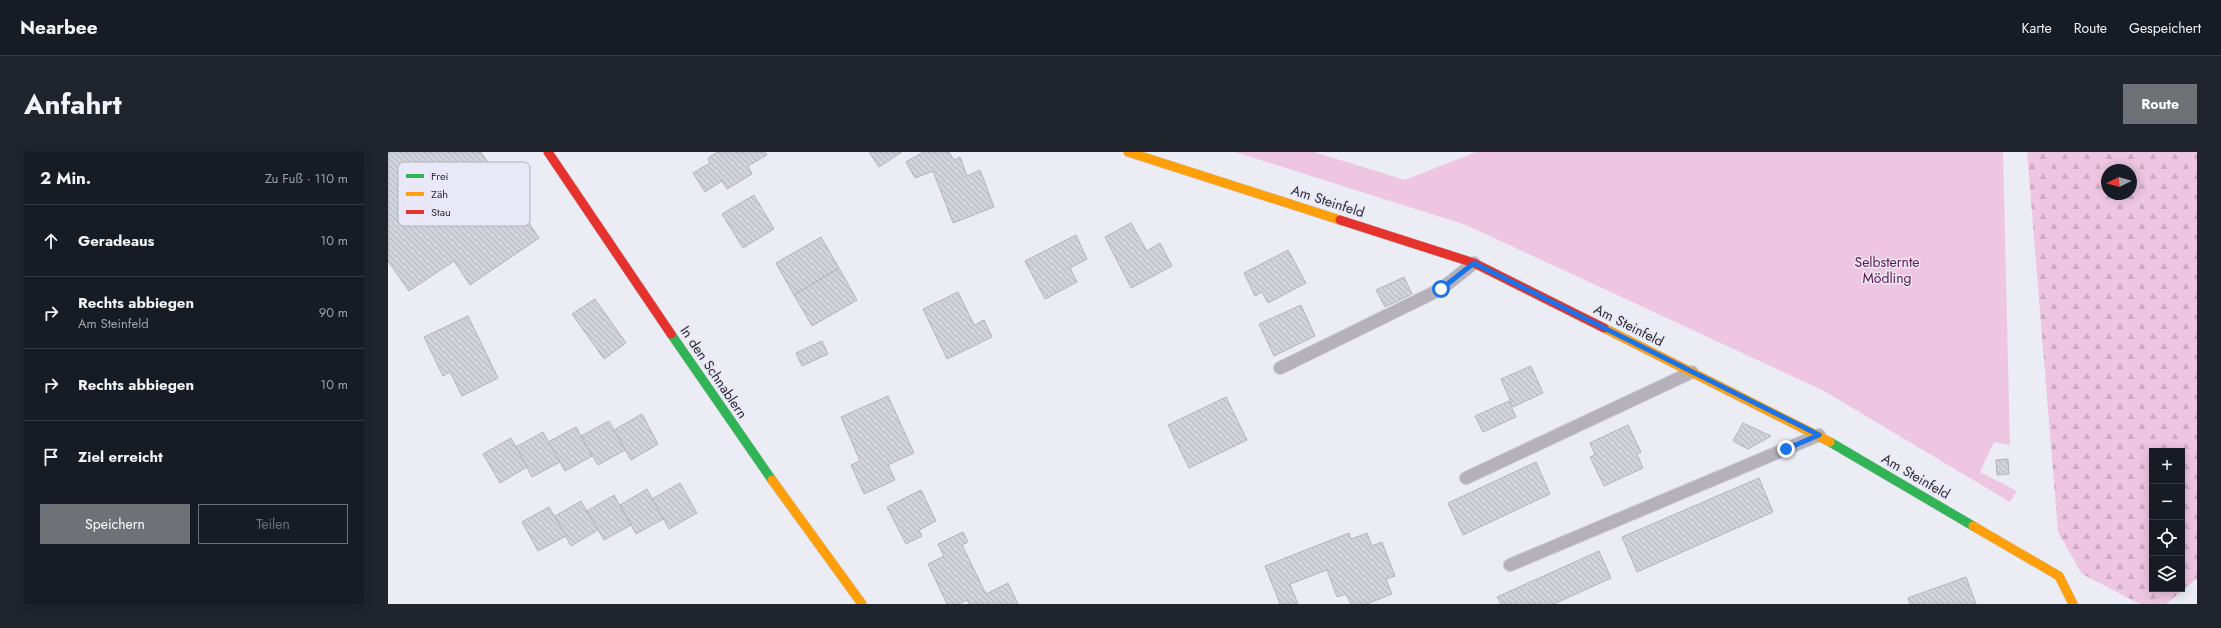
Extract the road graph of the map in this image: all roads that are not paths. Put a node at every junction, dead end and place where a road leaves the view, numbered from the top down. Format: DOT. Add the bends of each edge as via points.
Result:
graph roads {
  1 [pos="548,152"];
  2 [pos="1128,152"];
  3 [pos="1474,263"];
  4 [pos="1280,368"];
  5 [pos="1692,372"];
  6 [pos="1819,435"];
  7 [pos="1466,478"];
  8 [pos="1510,565"];
  9 [pos="862,604"];
  10 [pos="2072,604"];
  1 -- 9 [label="street, In den Schnablern" via="718,404"];
  2 -- 3 [label="street, Am Steinfeld"];
  3 -- 4 [label="lane" via="1441,289"];
  3 -- 5 [label="street, Am Steinfeld"];
  5 -- 6 [label="street, Am Steinfeld"];
  5 -- 7 [label="lane"];
  6 -- 8 [label="lane"];
  6 -- 10 [label="street, Am Steinfeld" via="2059,576"];
}
